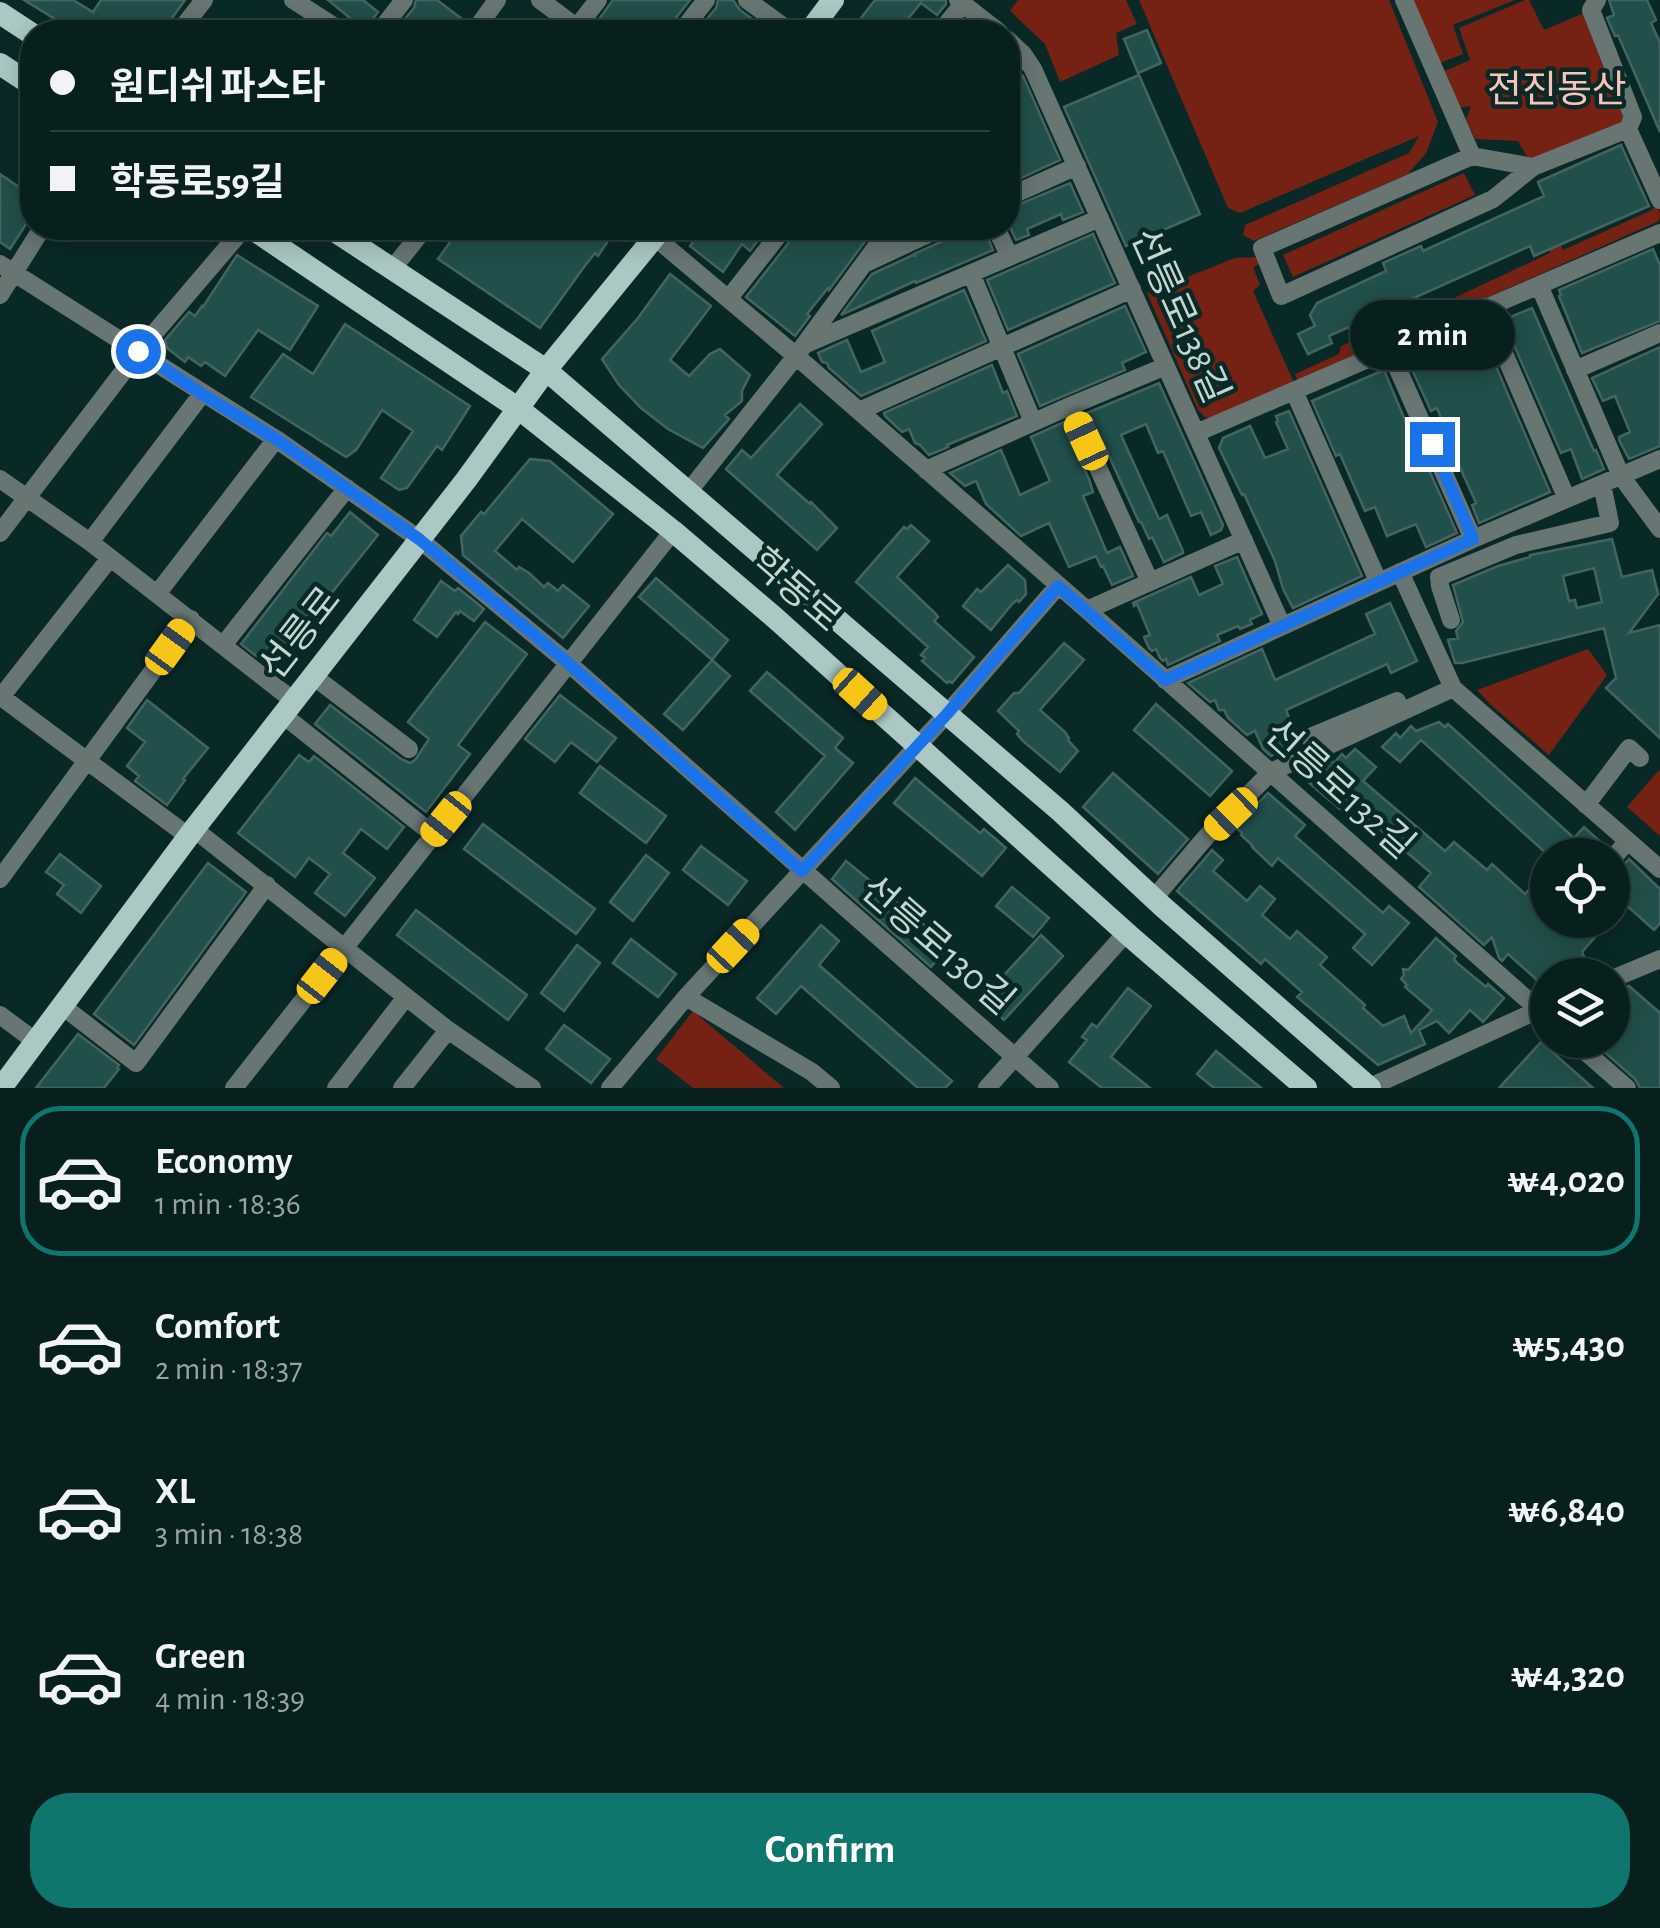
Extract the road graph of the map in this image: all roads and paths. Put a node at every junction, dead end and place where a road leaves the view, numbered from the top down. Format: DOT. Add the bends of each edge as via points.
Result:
graph roads {
  1 [pos="204,0"];
  2 [pos="404,0"];
  3 [pos="540,0"];
  4 [pos="706,0"];
  5 [pos="747,0"];
  6 [pos="834,0"];
  7 [pos="1404,0"];
  8 [pos="1597,0"];
  9 [pos="303,2"];
  10 [pos="961,2"];
  11 [pos="188,20"];
  12 [pos="327,20"];
  13 [pos="388,20"];
  14 [pos="564,20"];
  15 [pos="690,20"];
  16 [pos="774,20"];
  17 [pos="818,20"];
  18 [pos="984,20"];
  19 [pos="1020,51"];
  20 [pos="1023,54"];
  21 [pos="1020,58"];
  22 [pos="1628,130"];
  23 [pos="1472,156"];
  24 [pos="1077,166"];
  25 [pos="1533,167"];
  26 [pos="1020,192"];
  27 [pos="1660,200"];
  28 [pos="1100,218"];
  29 [pos="32,240"];
  30 [pos="237,240"];
  31 [pos="266,240"];
  32 [pos="349,240"];
  33 [pos="415,240"];
  34 [pos="646,240"];
  35 [pos="665,240"];
  36 [pos="775,240"];
  37 [pos="881,240"];
  38 [pos="915,240"];
  39 [pos="1002,240"];
  40 [pos="1658,240"];
  41 [pos="1009,255"];
  42 [pos="863,264"];
  43 [pos="393,268"];
  44 [pos="7,269"];
  45 [pos="970,273"];
  46 [pos="1539,285"];
  47 [pos="1132,289"];
  48 [pos="0,295"];
  49 [pos="729,298"];
  50 [pos="1484,307"];
  51 [pos="1660,333"];
  52 [pos="1002,348"];
  53 [pos="1390,349"];
  54 [pos="800,350"];
  55 [pos="138,351"];
  56 [pos="1166,366"];
  57 [pos="546,370"];
  58 [pos="1574,370"];
  59 [pos="1294,391"];
  60 [pos="202,394"];
  61 [pos="1070,406"];
  62 [pos="519,410"];
  63 [pos="859,411"];
  64 [pos="1033,422"];
  65 [pos="1196,433"];
  66 [pos="276,439"];
  67 [pos="1660,458"];
  68 [pos="926,470"];
  69 [pos="1621,476"];
  70 [pos="0,479"];
  71 [pos="1602,484"];
  72 [pos="347,488"];
  73 [pos="688,491"];
  74 [pos="27,497"];
  75 [pos="1567,499"];
  76 [pos="1660,530"];
  77 [pos="673,531"];
  78 [pos="0,533"];
  79 [pos="419,539"];
  80 [pos="1473,539"];
  81 [pos="1244,540"];
  82 [pos="90,542"];
  83 [pos="110,558"];
  84 [pos="1400,572"];
  85 [pos="1150,582"];
  86 [pos="1378,582"];
  87 [pos="1058,586"];
  88 [pos="157,594"];
  89 [pos="1087,610"];
  90 [pos="191,619"];
  91 [pos="1451,620"];
  92 [pos="1282,626"];
  93 [pos="224,644"];
  94 [pos="567,662"];
  95 [pos="313,676"];
  96 [pos="1165,680"];
  97 [pos="1453,688"];
  98 [pos="1416,692"];
  99 [pos="0,696"];
  100 [pos="288,708"];
  101 [pos="947,714"];
  102 [pos="917,745"];
  103 [pos="409,749"];
  104 [pos="1316,750"];
  105 [pos="1635,753"];
  106 [pos="88,760"];
  107 [pos="1271,772"];
  108 [pos="1586,804"];
  109 [pos="191,832"];
  110 [pos="434,836"];
  111 [pos="1625,838"];
  112 [pos="1630,843"];
  113 [pos="1660,869"];
  114 [pos="802,871"];
  115 [pos="0,879"];
  116 [pos="267,885"];
  117 [pos="1154,898"];
  118 [pos="1127,932"];
  119 [pos="344,948"];
  120 [pos="1660,959"];
  121 [pos="1630,972"];
  122 [pos="686,996"];
  123 [pos="406,997"];
  124 [pos="1530,999"];
  125 [pos="62,1005"];
  126 [pos="0,1015"];
  127 [pos="1530,1017"];
  128 [pos="448,1030"];
  129 [pos="34,1041"];
  130 [pos="1016,1057"];
  131 [pos="1592,1058"];
  132 [pos="408,1086"];
  133 [pos="1,1088"];
  134 [pos="234,1088"];
  135 [pos="336,1088"];
  136 [pos="532,1088"];
  137 [pos="610,1088"];
  138 [pos="830,1088"];
  139 [pos="986,1088"];
  140 [pos="1050,1088"];
  141 [pos="1306,1088"];
  142 [pos="1369,1088"];
  143 [pos="1626,1088"];
  1 -- 11 [label="street"];
  2 -- 13 [label="street"];
  3 -- 14 [label="street"];
  4 -- 15 [label="street"];
  5 -- 16 [label="street"];
  6 -- 17 [label="main road"];
  7 -- 23 [label="street"];
  8 -- 22 [label="street" via="1591,10 1633,117"];
  9 -- 12 [label="street"];
  10 -- 18 [label="street"];
  19 -- 20 [label="street, 선릉로138길"];
  20 -- 21 [label="street"];
  20 -- 24 [label="street, 선릉로138길"];
  22 -- 25 [label="street"];
  22 -- 27 [label="street"];
  23 -- 25 [label="street"];
  23 -- 25 [label="street" via="1262,248 1281,296 1493,199"];
  24 -- 26 [label="street"];
  24 -- 28 [label="street, 선릉로138길"];
  28 -- 41 [label="street"];
  28 -- 47 [label="street, 선릉로138길"];
  29 -- 44 [label="street"];
  30 -- 55 [label="street"];
  31 -- 62 [label="main road, 학동로"];
  32 -- 43 [label="main road, 학동로"];
  33 -- 43 [label="street"];
  34 -- 57 [label="main road, 선릉로"];
  35 -- 49 [label="street, 선릉로132길"];
  36 -- 49 [label="street"];
  37 -- 42 [label="street"];
  38 -- 42 [label="street"];
  39 -- 41 [label="street"];
  40 -- 46 [label="street"];
  41 -- 45 [label="street"];
  42 -- 54 [label="street"];
  43 -- 57 [label="main road, 학동로"];
  44 -- 48 [label="street"];
  44 -- 55 [label="street, 선릉로130길"];
  45 -- 52 [label="street"];
  45 -- 54 [label="street"];
  46 -- 50 [label="street"];
  46 -- 58 [label="street"];
  47 -- 52 [label="street"];
  47 -- 56 [label="street, 선릉로138길"];
  49 -- 54 [label="street, 선릉로132길"];
  50 -- 53 [label="street"];
  50 -- 75 [label="street"];
  51 -- 58 [label="street"];
  52 -- 63 [label="street"];
  52 -- 64 [label="street"];
  53 -- 59 [label="street"];
  53 -- 80 [label="street"];
  54 -- 63 [label="street, 선릉로132길"];
  54 -- 73 [label="street"];
  55 -- 60 [label="street, 선릉로130길"];
  55 -- 74 [label="street"];
  56 -- 61 [label="street"];
  56 -- 65 [label="street, 선릉로138길"];
  57 -- 62 [label="main road, 선릉로"];
  57 -- 73 [label="main road, 학동로"];
  58 -- 69 [label="street"];
  59 -- 65 [label="street"];
  59 -- 86 [label="street"];
  60 -- 66 [label="street, 선릉로130길"];
  60 -- 82 [label="street"];
  61 -- 64 [label="street"];
  61 -- 85 [label="street"];
  62 -- 77 [label="main road, 학동로"];
  62 -- 79 [label="main road, 선릉로"];
  63 -- 68 [label="street, 선릉로132길"];
  64 -- 68 [label="street"];
  65 -- 81 [label="street, 선릉로138길"];
  66 -- 72 [label="street, 선릉로130길"];
  66 -- 88 [label="street"];
  67 -- 69 [label="street"];
  68 -- 87 [label="street, 선릉로132길"];
  69 -- 71 [label="street"];
  69 -- 76 [label="street"];
  70 -- 74 [label="street"];
  71 -- 75 [label="street"];
  71 -- 91 [label="street" via="1610,523 1516,545 1440,578"];
  72 -- 79 [label="street, 선릉로130길"];
  72 -- 93 [label="street"];
  73 -- 101 [label="main road, 학동로"];
  74 -- 78 [label="street"];
  74 -- 82 [label="street"];
  75 -- 80 [label="street"];
  77 -- 94 [label="street"];
  77 -- 102 [label="main road, 학동로"];
  79 -- 94 [label="street, 선릉로130길"];
  79 -- 95 [label="main road, 선릉로"];
  80 -- 84 [label="street"];
  81 -- 85 [label="street"];
  81 -- 92 [label="street, 선릉로138길"];
  82 -- 83 [label="street"];
  83 -- 88 [label="street"];
  83 -- 99 [label="street"];
  84 -- 86 [label="street"];
  84 -- 97 [label="street"];
  85 -- 89 [label="street"];
  86 -- 92 [label="street"];
  87 -- 89 [label="street, 선릉로132길"];
  87 -- 101 [label="street"];
  88 -- 90 [label="street"];
  89 -- 96 [label="street, 선릉로132길"];
  90 -- 93 [label="street"];
  90 -- 106 [label="street"];
  92 -- 96 [label="street"];
  93 -- 100 [label="street"];
  94 -- 110 [label="street"];
  94 -- 114 [label="street, 선릉로130길"];
  95 -- 100 [label="main road, 선릉로"];
  95 -- 103 [label="street"];
  96 -- 107 [label="street, 선릉로132길"];
  97 -- 104 [label="street"];
  97 -- 108 [label="street"];
  98 -- 104 [label="street" via="1310,738"];
  99 -- 106 [label="street"];
  100 -- 109 [label="main road, 선릉로"];
  100 -- 110 [label="street"];
  101 -- 102 [label="street"];
  101 -- 117 [label="main road, 학동로"];
  102 -- 114 [label="street"];
  102 -- 118 [label="main road, 학동로"];
  104 -- 107 [label="street"];
  105 -- 108 [label="street"];
  106 -- 109 [label="street"];
  106 -- 115 [label="street"];
  107 -- 117 [label="street"];
  107 -- 124 [label="street, 선릉로132길"];
  108 -- 111 [label="street"];
  109 -- 116 [label="street"];
  109 -- 125 [label="main road, 선릉로"];
  110 -- 119 [label="street"];
  112 -- 113 [label="street"];
  114 -- 122 [label="street"];
  114 -- 130 [label="street, 선릉로130길"];
  116 -- 119 [label="street"];
  116 -- 125 [label="street" via="136,1063"];
  117 -- 142 [label="main road, 학동로"];
  118 -- 130 [label="street"];
  118 -- 141 [label="main road, 학동로"];
  119 -- 123 [label="street"];
  119 -- 134 [label="street"];
  120 -- 121 [label="street"];
  122 -- 137 [label="street"];
  122 -- 138 [label="street"];
  123 -- 128 [label="street"];
  123 -- 135 [label="street"];
  125 -- 129 [label="main road, 선릉로"];
  126 -- 129 [label="street"];
  127 -- 142 [label="street"];
  128 -- 132 [label="street"];
  128 -- 136 [label="street"];
  129 -- 133 [label="main road, 선릉로"];
  130 -- 139 [label="street"];
  130 -- 140 [label="street, 선릉로130길"];
  131 -- 143 [label="street"];
}
